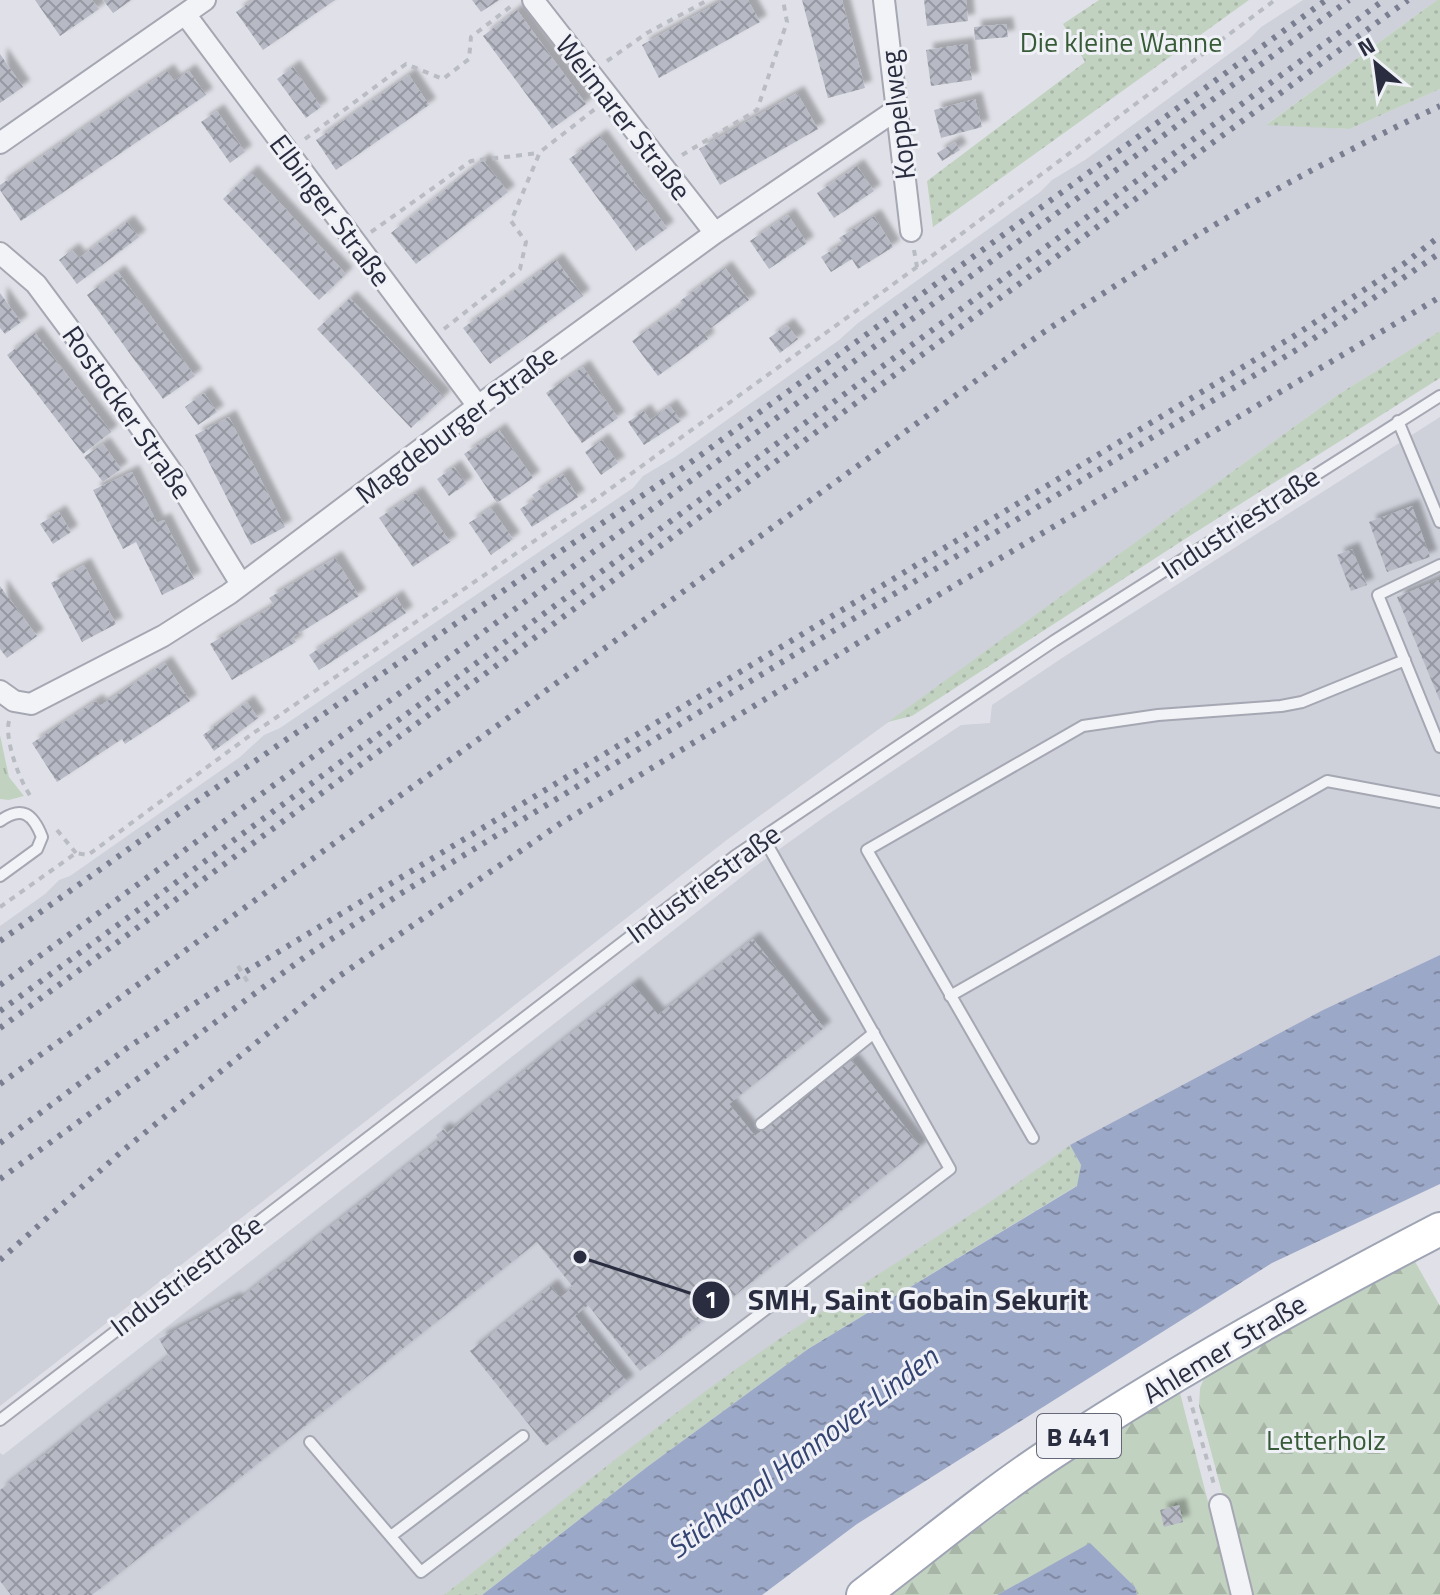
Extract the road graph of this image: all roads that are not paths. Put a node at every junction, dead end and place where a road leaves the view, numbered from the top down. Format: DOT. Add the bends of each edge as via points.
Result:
graph roads {
  1 [pos="205,0"];
  2 [pos="533,0"];
  3 [pos="884,0"];
  4 [pos="185,14"];
  5 [pos="896,110"];
  6 [pos="0,143"];
  7 [pos="911,231"];
  8 [pos="715,233"];
  9 [pos="0,253"];
  10 [pos="1440,396"];
  11 [pos="478,406"];
  12 [pos="1398,421"];
  13 [pos="1440,522"];
  14 [pos="1440,565"];
  15 [pos="241,584"];
  16 [pos="1405,660"];
  17 [pos="6,696"];
  18 [pos="1440,747"];
  19 [pos="1440,802"];
  20 [pos="0,821"];
  21 [pos="763,837"];
  22 [pos="0,876"];
  23 [pos="950,996"];
  24 [pos="874,1033"];
  25 [pos="761,1124"];
  26 [pos="1033,1138"];
  27 [pos="1440,1229"];
  28 [pos="0,1420"];
  29 [pos="523,1436"];
  30 [pos="310,1442"];
  31 [pos="1220,1505"];
  32 [pos="391,1536"];
  33 [pos="863,1595"];
  34 [pos="1242,1595"];
  1 -- 4 [label="street"];
  2 -- 8 [label="street, Weimarer Straße"];
  3 -- 5 [label="street, Koppelweg"];
  4 -- 6 [label="street"];
  4 -- 11 [label="street, Elbinger Straße"];
  5 -- 7 [label="street, Koppelweg"];
  5 -- 8 [label="street, Magdeburger Straße"];
  8 -- 11 [label="street, Magdeburger Straße"];
  9 -- 15 [label="street, Rostocker Straße" via="36,284 108,381"];
  10 -- 12 [label="lane, Industriestraße"];
  11 -- 15 [label="street, Magdeburger Straße"];
  12 -- 13 [label="lane"];
  12 -- 21 [label="lane, Industriestraße" via="1054,641"];
  14 -- 16 [label="lane" via="1378,595"];
  15 -- 17 [label="street, Magdeburger Straße" via="94,674 31,704"];
  16 -- 18 [label="lane"];
  16 -- 23 [label="lane" via="1302,702 1083,726 867,850"];
  19 -- 23 [label="lane" via="1327,781"];
  20 -- 22 [label="lane" via="21,812 30,816 42,837 37,849"];
  21 -- 24 [label="lane"];
  21 -- 28 [label="lane, Industriestraße"];
  23 -- 26 [label="lane"];
  24 -- 25 [label="lane"];
  24 -- 32 [label="lane" via="950,1169 421,1572"];
  27 -- 33 [label="main road, Ahlemer Straße / B 441" via="1182,1371 1050,1455"];
  29 -- 32 [label="lane"];
  30 -- 32 [label="lane"];
  31 -- 34 [label="street"];
}
